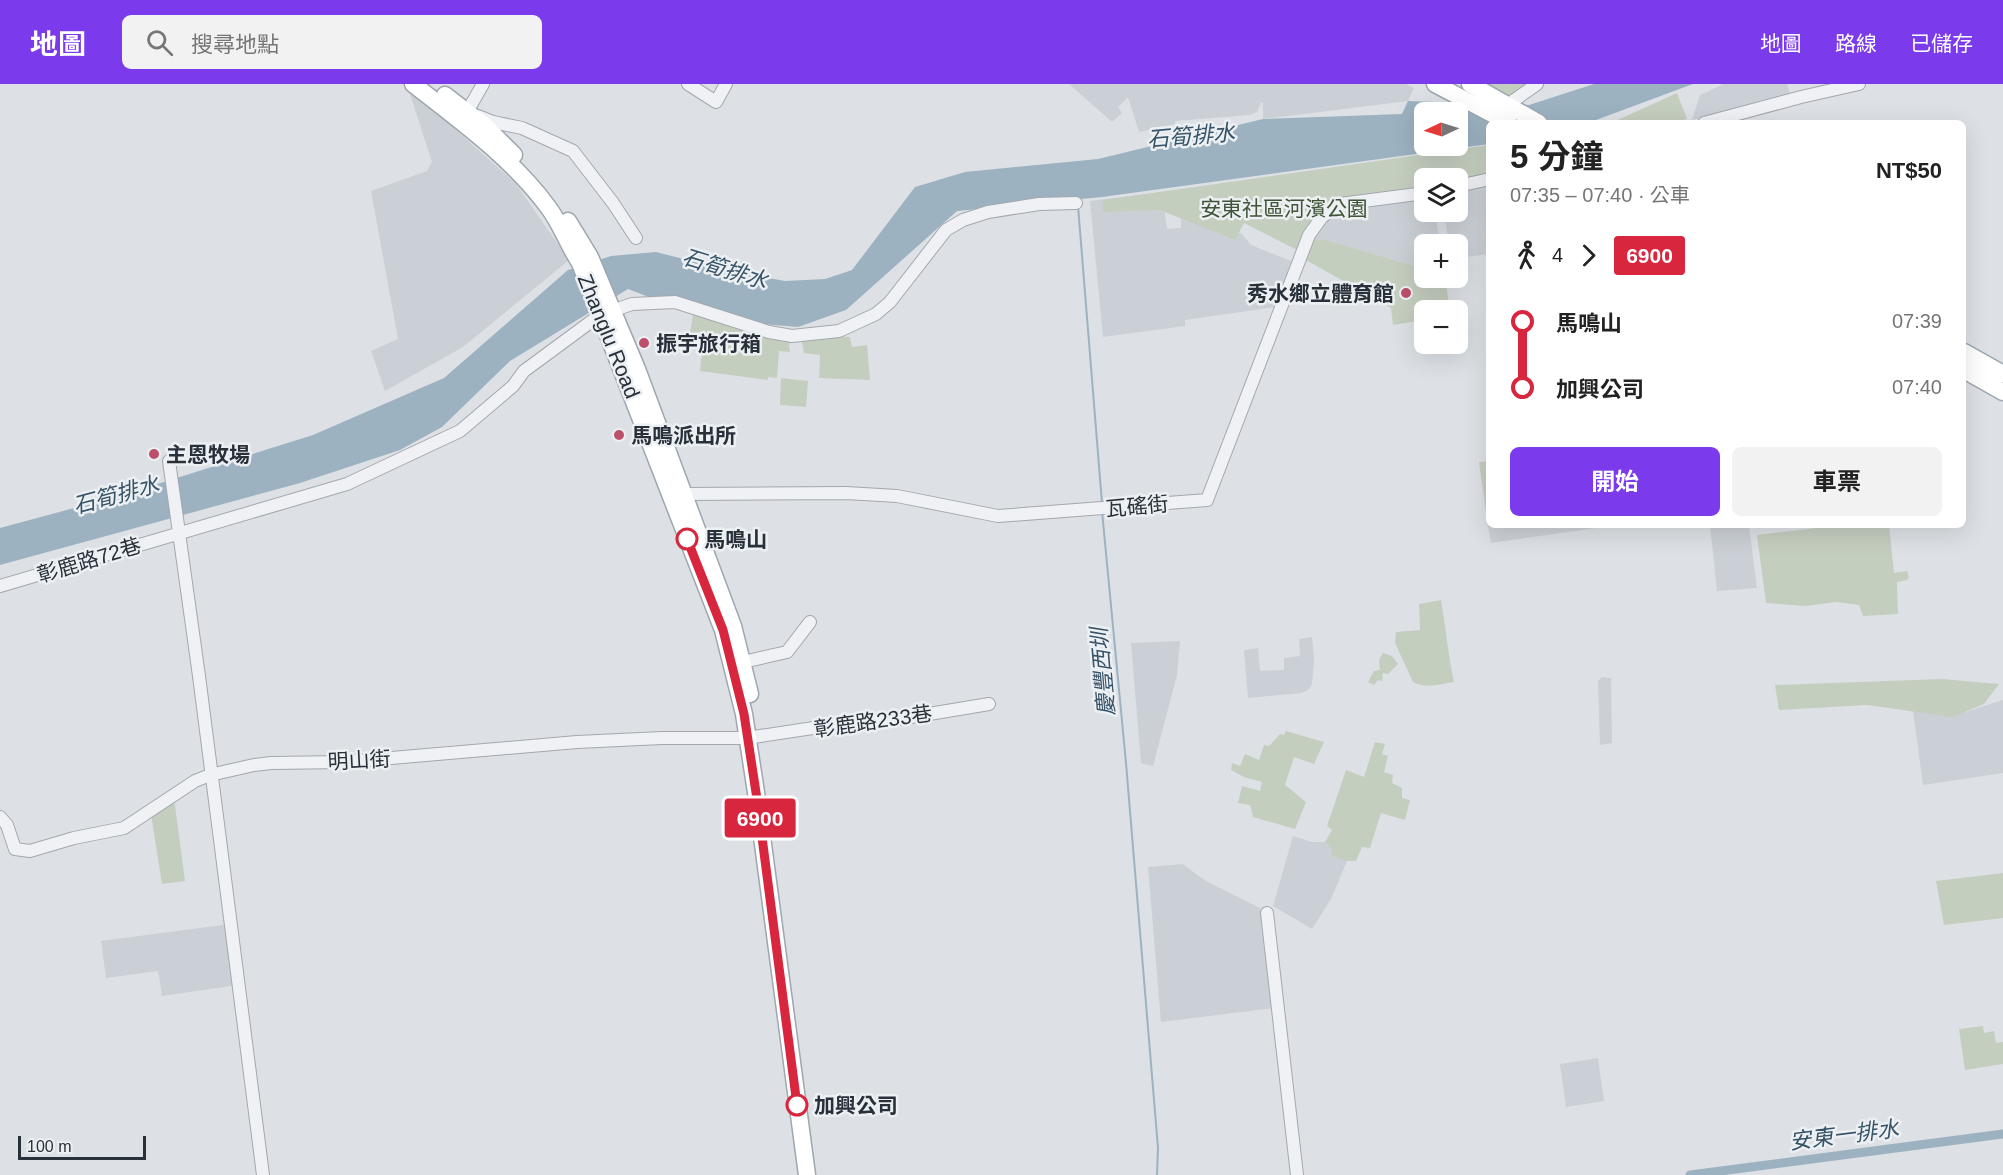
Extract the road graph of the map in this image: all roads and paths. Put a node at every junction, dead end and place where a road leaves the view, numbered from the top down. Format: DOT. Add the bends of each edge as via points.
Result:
graph roads {
  1 [pos="413,84"];
  2 [pos="430,84"];
  3 [pos="483,84"];
  4 [pos="688,84"];
  5 [pos="726,84"];
  6 [pos="1470,84"];
  7 [pos="1537,84"];
  8 [pos="1859,84"];
  9 [pos="1438,85"];
  10 [pos="1506,106"];
  11 [pos="465,117"];
  12 [pos="1503,120"];
  13 [pos="1533,120"];
  14 [pos="1715,120"];
  15 [pos="1486,180"];
  16 [pos="1468,184"];
  17 [pos="1414,194"];
  18 [pos="1076,203"];
  19 [pos="636,238"];
  20 [pos="605,310"];
  21 [pos="1966,353"];
  22 [pos="1966,371"];
  23 [pos="2003,374"];
  24 [pos="2003,392"];
  25 [pos="169,461"];
  26 [pos="662,474"];
  27 [pos="683,494"];
  28 [pos="178,533"];
  29 [pos="0,586"];
  30 [pos="810,622"];
  31 [pos="728,628"];
  32 [pos="743,662"];
  33 [pos="989,704"];
  34 [pos="752,737"];
  35 [pos="210,776"];
  36 [pos="0,817"];
  37 [pos="1267,914"];
  38 [pos="797,1069"];
  39 [pos="263,1175"];
  40 [pos="807,1175"];
  41 [pos="817,1175"];
  42 [pos="1297,1175"];
  1 -- 11 [label="main road, Zhanglu Road"];
  2 -- 11 [label="main road, Zhanglu Road"];
  3 -- 11 [label="street"];
  4 -- 5 [label="street" via="716,102"];
  6 -- 10 [label="main road"];
  7 -- 10 [label="street"];
  8 -- 14 [label="street"];
  9 -- 12 [label="main road"];
  10 -- 13 [label="main road"];
  11 -- 19 [label="street" via="522,128 573,151"];
  11 -- 20 [label="main road, Zhanglu Road" via="549,208 580,263 589,269"];
  15 -- 16 [label="street"];
  17 -- 27 [label="street, 瓦磘街" via="1340,204 1322,217 1309,235 1207,500 998,516 897,496"];
  18 -- 20 [label="street" via="988,212 963,220 946,230 890,302 876,314 840,331 792,336 675,302"];
  20 -- 26 [label="main road, Zhanglu Road"];
  20 -- 27 [label="main road, Zhanglu Road" via="637,369"];
  20 -- 28 [label="street, 彰鹿路72巷" via="524,371 513,386 460,431 441,441 347,484"];
  21 -- 23 [label="main road"];
  22 -- 24 [label="main road"];
  25 -- 28 [label="street"];
  26 -- 27 [label="street"];
  26 -- 31 [label="main road, Zhanglu Road"];
  27 -- 31 [label="main road, Zhanglu Road"];
  28 -- 29 [label="street, 彰鹿路72巷"];
  28 -- 35 [label="street"];
  30 -- 32 [label="street" via="787,652"];
  31 -- 32 [label="main road, Zhanglu Road"];
  31 -- 34 [label="main road, Zhanglu Road"];
  32 -- 34 [label="main road, Zhanglu Road"];
  33 -- 34 [label="street, 彰鹿路233巷"];
  34 -- 35 [label="street, 明山街" via="577,742 345,762 271,763"];
  34 -- 38 [label="main road, Zhanglu Road" via="757,799"];
  35 -- 36 [label="street, 明山街" via="178,791 123,828 30,851 15,849"];
  35 -- 39 [label="street"];
  37 -- 42 [label="street"];
  38 -- 40 [label="main road, Zhanglu Road"];
  38 -- 41 [label="main road, Zhanglu Road"];
}
